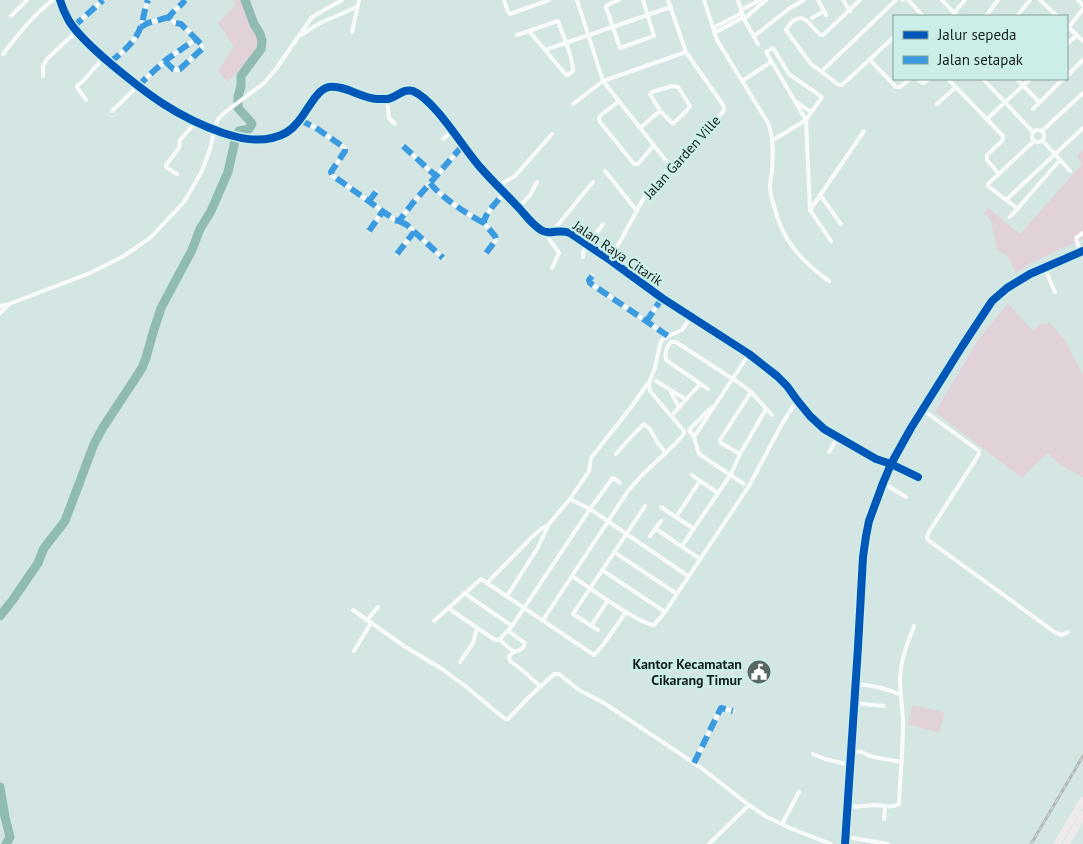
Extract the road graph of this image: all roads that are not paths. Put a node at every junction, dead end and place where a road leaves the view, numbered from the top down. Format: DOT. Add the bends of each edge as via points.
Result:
graph roads {
  1 [pos="53,0"];
  2 [pos="60,0"];
  3 [pos="102,0"];
  4 [pos="148,0"];
  5 [pos="185,0"];
  6 [pos="342,0"];
  7 [pos="359,0"];
  8 [pos="504,0"];
  9 [pos="528,0"];
  10 [pos="549,0"];
  11 [pos="577,0"];
  12 [pos="619,0"];
  13 [pos="643,0"];
  14 [pos="668,0"];
  15 [pos="704,0"];
  16 [pos="738,0"];
  17 [pos="760,0"];
  18 [pos="766,0"];
  19 [pos="804,0"];
  20 [pos="818,0"];
  21 [pos="843,0"];
  22 [pos="860,0"];
  23 [pos="896,0"];
  24 [pos="908,0"];
  25 [pos="942,0"];
  26 [pos="965,0"];
  27 [pos="998,0"];
  28 [pos="1030,0"];
  29 [pos="1040,0"];
  30 [pos="1078,0"];
  31 [pos="25,1"];
  32 [pos="1083,5"];
  33 [pos="357,7"];
  34 [pos="530,7"];
  35 [pos="671,7"];
  36 [pos="1083,9"];
  37 [pos="850,11"];
  38 [pos="1021,11"];
  39 [pos="648,14"];
  40 [pos="743,15"];
  41 [pos="922,15"];
  42 [pos="956,15"];
  43 [pos="987,15"];
  44 [pos="1018,15"];
  45 [pos="1025,15"];
  46 [pos="1057,15"];
  47 [pos="11,16"];
  48 [pos="169,17"];
  49 [pos="812,18"];
  50 [pos="73,26"];
  51 [pos="1068,26"];
  52 [pos="140,27"];
  53 [pos="612,27"];
  54 [pos="714,30"];
  55 [pos="77,31"];
  56 [pos="529,31"];
  57 [pos="352,32"];
  58 [pos="517,35"];
  59 [pos="589,35"];
  60 [pos="1077,35"];
  61 [pos="299,36"];
  62 [pos="754,36"];
  63 [pos="893,38"];
  64 [pos="196,39"];
  65 [pos="1083,41"];
  66 [pos="566,43"];
  67 [pos="1068,43"];
  68 [pos="758,44"];
  69 [pos="546,50"];
  70 [pos="686,52"];
  71 [pos="3,54"];
  72 [pos="104,58"];
  73 [pos="870,60"];
  74 [pos="1083,60"];
  75 [pos="165,61"];
  76 [pos="110,62"];
  77 [pos="771,62"];
  78 [pos="822,71"];
  79 [pos="1068,75"];
  80 [pos="44,76"];
  81 [pos="909,80"];
  82 [pos="949,80"];
  83 [pos="984,80"];
  84 [pos="1018,80"];
  85 [pos="1029,80"];
  86 [pos="1062,80"];
  87 [pos="604,81"];
  88 [pos="742,81"];
  89 [pos="1023,85"];
  90 [pos="138,87"];
  91 [pos="956,87"];
  92 [pos="1083,93"];
  93 [pos="387,99"];
  94 [pos="86,100"];
  95 [pos="794,100"];
  96 [pos="619,101"];
  97 [pos="1005,102"];
  98 [pos="1039,102"];
  99 [pos="573,104"];
  100 [pos="937,104"];
  101 [pos="1033,109"];
  102 [pos="112,111"];
  103 [pos="660,111"];
  104 [pos="812,112"];
  105 [pos="987,119"];
  106 [pos="300,120"];
  107 [pos="806,120"];
  108 [pos="196,122"];
  109 [pos="395,124"];
  110 [pos="640,128"];
  111 [pos="1083,128"];
  112 [pos="452,131"];
  113 [pos="864,131"];
  114 [pos="1042,131"];
  115 [pos="1033,132"];
  116 [pos="552,134"];
  117 [pos="444,139"];
  118 [pos="773,140"];
  119 [pos="1034,140"];
  120 [pos="1042,140"];
  121 [pos="463,145"];
  122 [pos="654,145"];
  123 [pos="403,146"];
  124 [pos="1055,154"];
  125 [pos="1060,160"];
  126 [pos="671,167"];
  127 [pos="605,171"];
  128 [pos="1070,171"];
  129 [pos="177,174"];
  130 [pos="1000,174"];
  131 [pos="436,176"];
  132 [pos="537,182"];
  133 [pos="593,182"];
  134 [pos="430,183"];
  135 [pos="498,186"];
  136 [pos="376,192"];
  137 [pos="504,193"];
  138 [pos="820,195"];
  139 [pos="1007,199"];
  140 [pos="369,201"];
  141 [pos="519,207"];
  142 [pos="1018,208"];
  143 [pos="810,210"];
  144 [pos="383,211"];
  145 [pos="637,211"];
  146 [pos="1010,217"];
  147 [pos="399,221"];
  148 [pos="484,224"];
  149 [pos="604,224"];
  150 [pos="841,224"];
  151 [pos="369,231"];
  152 [pos="414,232"];
  153 [pos="550,232"];
  154 [pos="1083,233"];
  155 [pos="831,241"];
  156 [pos="588,244"];
  157 [pos="1082,252"];
  158 [pos="486,253"];
  159 [pos="397,254"];
  160 [pos="583,257"];
  161 [pos="443,258"];
  162 [pos="610,260"];
  163 [pos="1044,267"];
  164 [pos="552,268"];
  165 [pos="592,276"];
  166 [pos="829,281"];
  167 [pos="1055,292"];
  168 [pos="662,298"];
  169 [pos="10,304"];
  170 [pos="0,306"];
  171 [pos="0,314"];
  172 [pos="691,317"];
  173 [pos="646,322"];
  174 [pos="668,336"];
  175 [pos="749,354"];
  176 [pos="733,379"];
  177 [pos="656,381"];
  178 [pos="649,383"];
  179 [pos="700,384"];
  180 [pos="670,390"];
  181 [pos="708,390"];
  182 [pos="751,392"];
  183 [pos="720,398"];
  184 [pos="685,399"];
  185 [pos="797,400"];
  186 [pos="679,407"];
  187 [pos="766,409"];
  188 [pos="923,410"];
  189 [pos="674,413"];
  190 [pos="772,415"];
  191 [pos="838,436"];
  192 [pos="694,437"];
  193 [pos="829,452"];
  194 [pos="666,453"];
  195 [pos="616,454"];
  196 [pos="740,454"];
  197 [pos="891,464"];
  198 [pos="731,474"];
  199 [pos="692,476"];
  200 [pos="918,477"];
  201 [pos="700,481"];
  202 [pos="620,482"];
  203 [pos="883,483"];
  204 [pos="744,484"];
  205 [pos="718,493"];
  206 [pos="906,497"];
  207 [pos="570,499"];
  208 [pos="645,506"];
  209 [pos="661,507"];
  210 [pos="590,509"];
  211 [pos="676,517"];
  212 [pos="608,521"];
  213 [pos="661,521"];
  214 [pos="549,524"];
  215 [pos="694,528"];
  216 [pos="656,529"];
  217 [pos="626,534"];
  218 [pos="650,536"];
  219 [pos="682,546"];
  220 [pos="614,552"];
  221 [pos="700,559"];
  222 [pos="602,570"];
  223 [pos="572,576"];
  224 [pos="688,576"];
  225 [pos="487,583"];
  226 [pos="590,588"];
  227 [pos="464,593"];
  228 [pos="677,594"];
  229 [pos="507,596"];
  230 [pos="608,600"];
  231 [pos="378,607"];
  232 [pos="448,608"];
  233 [pos="525,608"];
  234 [pos="353,610"];
  235 [pos="626,612"];
  236 [pos="665,612"];
  237 [pos="367,620"];
  238 [pos="434,620"];
  239 [pos="543,620"];
  240 [pos="371,623"];
  241 [pos="512,626"];
  242 [pos="591,626"];
  243 [pos="914,626"];
  244 [pos="477,628"];
  245 [pos="598,630"];
  246 [pos="508,631"];
  247 [pos="1068,632"];
  248 [pos="499,639"];
  249 [pos="354,651"];
  250 [pos="514,652"];
  251 [pos="460,662"];
  252 [pos="855,684"];
  253 [pos="540,686"];
  254 [pos="901,695"];
  255 [pos="854,703"];
  256 [pos="884,706"];
  257 [pos="733,711"];
  258 [pos="852,751"];
  259 [pos="813,754"];
  260 [pos="902,762"];
  261 [pos="694,763"];
  262 [pos="850,765"];
  263 [pos="799,792"];
  264 [pos="1083,800"];
  265 [pos="749,805"];
  266 [pos="848,806"];
  267 [pos="885,807"];
  268 [pos="1083,815"];
  269 [pos="884,819"];
  270 [pos="782,824"];
  271 [pos="846,836"];
  272 [pos="709,844"];
  273 [pos="831,844"];
  274 [pos="845,844"];
  275 [pos="888,844"];
  276 [pos="1057,844"];
  277 [pos="1066,844"];
  1 -- 71 [label="street"];
  2 -- 50 [label="street"];
  3 -- 50 [label="street"];
  4 -- 52 [label="street"];
  5 -- 48 [label="street"];
  6 -- 61 [label="street" via="312,17"];
  7 -- 33 [label="street"];
  8 -- 34 [label="street" via="509,14"];
  9 -- 34 [label="street"];
  10 -- 34 [label="street"];
  11 -- 59 [label="street"];
  12 -- 53 [label="street" via="606,7"];
  13 -- 39 [label="street"];
  14 -- 35 [label="street, Jalan Garden Ville"];
  15 -- 54 [label="street"];
  16 -- 40 [label="street"];
  17 -- 40 [label="street"];
  18 -- 40 [label="street"];
  19 -- 62 [label="street"];
  20 -- 49 [label="street" via="825,13"];
  21 -- 37 [label="street"];
  22 -- 37 [label="street"];
  23 -- 78 [label="street"];
  24 -- 41 [label="street"];
  25 -- 42 [label="street"];
  26 -- 42 [label="street"];
  27 -- 43 [label="street"];
  28 -- 38 [label="street"];
  29 -- 46 [label="street"];
  30 -- 32 [label="street"];
  31 -- 47 [label="street"];
  33 -- 57 [label="street"];
  33 -- 61 [label="street"];
  35 -- 39 [label="street"];
  35 -- 70 [label="street, Jalan Garden Ville"];
  36 -- 51 [label="street"];
  37 -- 78 [label="street" via="821,36 802,18 797,18 786,30 811,64"];
  38 -- 44 [label="street"];
  38 -- 45 [label="street"];
  39 -- 53 [label="street"];
  39 -- 53 [label="street" via="654,36 621,48"];
  40 -- 54 [label="street"];
  40 -- 62 [label="street"];
  48 -- 52 [label="street"];
  48 -- 64 [label="street"];
  50 -- 55 [label="street"];
  51 -- 60 [label="street"];
  52 -- 76 [label="street" via="130,46"];
  53 -- 59 [label="street"];
  54 -- 88 [label="street"];
  55 -- 72 [label="street"];
  55 -- 80 [label="street" via="47,59 43,66"];
  56 -- 58 [label="street"];
  56 -- 66 [label="street" via="558,22"];
  56 -- 69 [label="street"];
  59 -- 66 [label="street"];
  59 -- 87 [label="street"];
  60 -- 65 [label="street"];
  60 -- 67 [label="street"];
  61 -- 169 [label="street" via="264,83 218,119 202,171 184,202 151,237 124,256 90,273"];
  62 -- 68 [label="street"];
  63 -- 73 [label="street"];
  64 -- 75 [label="street"];
  64 -- 75 [label="street" via="202,49 180,69 173,69"];
  66 -- 69 [label="street"];
  66 -- 69 [label="street" via="573,72 570,74 566,75"];
  70 -- 87 [label="street"];
  70 -- 126 [label="street, Jalan Garden Ville" via="724,109"];
  72 -- 76 [label="street"];
  72 -- 94 [label="street" via="77,86"];
  73 -- 78 [label="street" via="842,85"];
  73 -- 81 [label="street" via="896,87"];
  74 -- 79 [label="street"];
  75 -- 90 [label="street"];
  76 -- 90 [label="street"];
  77 -- 88 [label="street"];
  77 -- 95 [label="street"];
  77 -- 104 [label="street" via="766,52 773,48 789,74 822,98"];
  82 -- 91 [label="street"];
  83 -- 97 [label="street"];
  84 -- 89 [label="street"];
  85 -- 89 [label="street"];
  86 -- 98 [label="street"];
  87 -- 96 [label="street"];
  87 -- 99 [label="street"];
  88 -- 118 [label="street" via="768,122"];
  89 -- 97 [label="street"];
  89 -- 98 [label="street"];
  90 -- 102 [label="street"];
  90 -- 108 [label="street"];
  91 -- 100 [label="street"];
  91 -- 105 [label="street"];
  92 -- 114 [label="street"];
  93 -- 106 [label="street, Jalan Raya Citarik" via="328,87 319,93"];
  93 -- 109 [label="street" via="389,118"];
  93 -- 112 [label="street, Jalan Raya Citarik" via="406,91 415,92 428,102"];
  95 -- 104 [label="street"];
  95 -- 107 [label="street"];
  96 -- 110 [label="street"];
  96 -- 122 [label="street" via="600,116 600,122 634,164 638,164"];
  97 -- 105 [label="street"];
  97 -- 115 [label="street"];
  98 -- 101 [label="street"];
  103 -- 103 [label="street" via="650,94 678,87 689,105 686,112 673,124"];
  103 -- 110 [label="street"];
  104 -- 107 [label="street"];
  105 -- 130 [label="street" via="1003,136 986,158"];
  106 -- 108 [label="street, Jalan Raya Citarik" via="291,130 258,140"];
  106 -- 140 [label="street" via="345,148 331,173"];
  107 -- 118 [label="street"];
  107 -- 143 [label="street"];
  108 -- 129 [label="street" via="180,140 166,165"];
  110 -- 122 [label="street"];
  111 -- 124 [label="street"];
  112 -- 117 [label="street"];
  112 -- 121 [label="street, Jalan Raya Citarik"];
  113 -- 138 [label="street"];
  114 -- 115 [label="street"];
  114 -- 120 [label="street"];
  115 -- 119 [label="street"];
  116 -- 135 [label="street" via="515,176"];
  118 -- 166 [label="street" via="770,187 776,217 792,247"];
  119 -- 120 [label="street"];
  119 -- 130 [label="street"];
  120 -- 124 [label="street"];
  121 -- 131 [label="street"];
  121 -- 135 [label="street, Jalan Raya Citarik"];
  122 -- 126 [label="street"];
  123 -- 131 [label="street"];
  124 -- 125 [label="street"];
  124 -- 139 [label="street"];
  125 -- 128 [label="street"];
  125 -- 142 [label="street"];
  126 -- 145 [label="street, Jalan Garden Ville" via="646,194"];
  127 -- 145 [label="street"];
  130 -- 139 [label="street" via="988,186"];
  131 -- 134 [label="street"];
  132 -- 141 [label="street"];
  133 -- 153 [label="street"];
  134 -- 147 [label="street"];
  134 -- 148 [label="street"];
  135 -- 137 [label="street, Jalan Raya Citarik"];
  136 -- 140 [label="street"];
  137 -- 141 [label="street, Jalan Raya Citarik"];
  137 -- 148 [label="street" via="486,215"];
  138 -- 143 [label="street"];
  138 -- 150 [label="street"];
  139 -- 142 [label="street"];
  140 -- 144 [label="street"];
  141 -- 153 [label="street, Jalan Raya Citarik" via="540,230"];
  142 -- 146 [label="street"];
  143 -- 155 [label="street"];
  144 -- 147 [label="street"];
  144 -- 151 [label="street"];
  145 -- 162 [label="street, Jalan Garden Ville"];
  147 -- 152 [label="street"];
  148 -- 158 [label="street" via="496,240"];
  149 -- 156 [label="street"];
  152 -- 159 [label="street"];
  152 -- 161 [label="street"];
  153 -- 156 [label="street, Jalan Raya Citarik" via="566,231"];
  153 -- 164 [label="street" via="548,238 559,253"];
  154 -- 157 [label="street" via="1076,238"];
  156 -- 160 [label="street"];
  156 -- 162 [label="street, Jalan Raya Citarik"];
  157 -- 163 [label="street"];
  162 -- 168 [label="street, Jalan Raya Citarik"];
  163 -- 167 [label="street"];
  163 -- 188 [label="street" via="1007,288 992,301"];
  165 -- 173 [label="street" via="590,283"];
  168 -- 172 [label="street, Jalan Raya Citarik"];
  168 -- 173 [label="street"];
  169 -- 170 [label="street"];
  169 -- 171 [label="street"];
  172 -- 174 [label="street" via="682,330"];
  172 -- 175 [label="street, Jalan Raya Citarik"];
  173 -- 174 [label="street"];
  174 -- 178 [label="street" via="660,344"];
  175 -- 176 [label="street"];
  175 -- 185 [label="street, Jalan Raya Citarik" via="777,376"];
  176 -- 179 [label="street" via="676,342 671,342 666,350 666,360"];
  176 -- 182 [label="street"];
  176 -- 183 [label="street"];
  177 -- 180 [label="street"];
  178 -- 194 [label="street" via="650,391 684,430 683,436"];
  178 -- 207 [label="street" via="591,458 589,471"];
  179 -- 181 [label="street"];
  179 -- 184 [label="street"];
  180 -- 184 [label="street"];
  180 -- 186 [label="street"];
  182 -- 187 [label="street"];
  182 -- 196 [label="street" via="720,440"];
  183 -- 192 [label="street"];
  183 -- 192 [label="street" via="689,430"];
  184 -- 186 [label="street"];
  185 -- 191 [label="street, Jalan Raya Citarik" via="817,422"];
  185 -- 221 [label="street" via="749,486"];
  186 -- 189 [label="street"];
  187 -- 190 [label="street"];
  187 -- 196 [label="street"];
  188 -- 197 [label="street"];
  188 -- 247 [label="street" via="979,451 929,532 928,540 1056,633"];
  191 -- 193 [label="street"];
  191 -- 197 [label="street, Jalan Raya Citarik"];
  192 -- 198 [label="street" via="699,454"];
  194 -- 195 [label="street" via="644,424"];
  194 -- 212 [label="street" via="628,491"];
  196 -- 198 [label="street"];
  197 -- 200 [label="street"];
  197 -- 203 [label="street"];
  198 -- 204 [label="street"];
  198 -- 205 [label="street"];
  199 -- 201 [label="street"];
  201 -- 205 [label="street"];
  201 -- 211 [label="street"];
  202 -- 210 [label="street" via="612,478"];
  203 -- 206 [label="street"];
  203 -- 252 [label="street" via="864,546"];
  205 -- 215 [label="street"];
  207 -- 210 [label="street"];
  207 -- 214 [label="street"];
  208 -- 217 [label="street"];
  209 -- 211 [label="street"];
  210 -- 212 [label="street"];
  210 -- 233 [label="street"];
  211 -- 215 [label="street"];
  212 -- 217 [label="street"];
  212 -- 223 [label="street"];
  213 -- 216 [label="street"];
  214 -- 225 [label="street" via="532,536"];
  214 -- 229 [label="street"];
  215 -- 219 [label="street"];
  216 -- 218 [label="street"];
  216 -- 219 [label="street"];
  217 -- 220 [label="street"];
  217 -- 224 [label="street"];
  219 -- 221 [label="street"];
  220 -- 222 [label="street"];
  220 -- 228 [label="street"];
  221 -- 224 [label="street"];
  222 -- 226 [label="street"];
  222 -- 236 [label="street"];
  223 -- 226 [label="street"];
  223 -- 239 [label="street"];
  224 -- 228 [label="street"];
  225 -- 227 [label="street" via="480,579"];
  225 -- 229 [label="street"];
  226 -- 230 [label="street"];
  226 -- 242 [label="street" via="573,614"];
  227 -- 232 [label="street"];
  227 -- 241 [label="street"];
  228 -- 236 [label="street"];
  229 -- 233 [label="street"];
  230 -- 235 [label="street"];
  230 -- 242 [label="street"];
  231 -- 237 [label="street"];
  232 -- 238 [label="street"];
  232 -- 244 [label="street"];
  233 -- 239 [label="street"];
  233 -- 241 [label="street"];
  234 -- 237 [label="street"];
  235 -- 236 [label="street" via="652,626"];
  235 -- 239 [label="street" via="594,655"];
  237 -- 240 [label="street"];
  240 -- 249 [label="street"];
  240 -- 253 [label="street" via="442,669 505,720"];
  241 -- 246 [label="street"];
  242 -- 245 [label="street"];
  243 -- 254 [label="street" via="901,666"];
  244 -- 248 [label="street" via="495,640"];
  244 -- 251 [label="street"];
  246 -- 248 [label="street"];
  246 -- 250 [label="street" via="525,643 521,650"];
  248 -- 250 [label="street"];
  250 -- 253 [label="street" via="510,661"];
  252 -- 254 [label="street" via="889,689"];
  252 -- 255 [label="street"];
  253 -- 261 [label="street" via="554,674 559,674"];
  254 -- 260 [label="street"];
  255 -- 256 [label="street"];
  255 -- 258 [label="street"];
  257 -- 261 [label="street" via="721,708"];
  258 -- 260 [label="street"];
  258 -- 262 [label="street"];
  259 -- 262 [label="street"];
  260 -- 267 [label="street" via="899,804"];
  261 -- 265 [label="street"];
  262 -- 266 [label="street"];
  263 -- 270 [label="street"];
  264 -- 276 [label="highway"];
  265 -- 270 [label="street"];
  265 -- 272 [label="street"];
  266 -- 267 [label="street"];
  266 -- 271 [label="street"];
  267 -- 269 [label="street"];
  268 -- 277 [label="highway"];
  270 -- 273 [label="street"];
  271 -- 274 [label="street"];
  271 -- 275 [label="street"];
}
